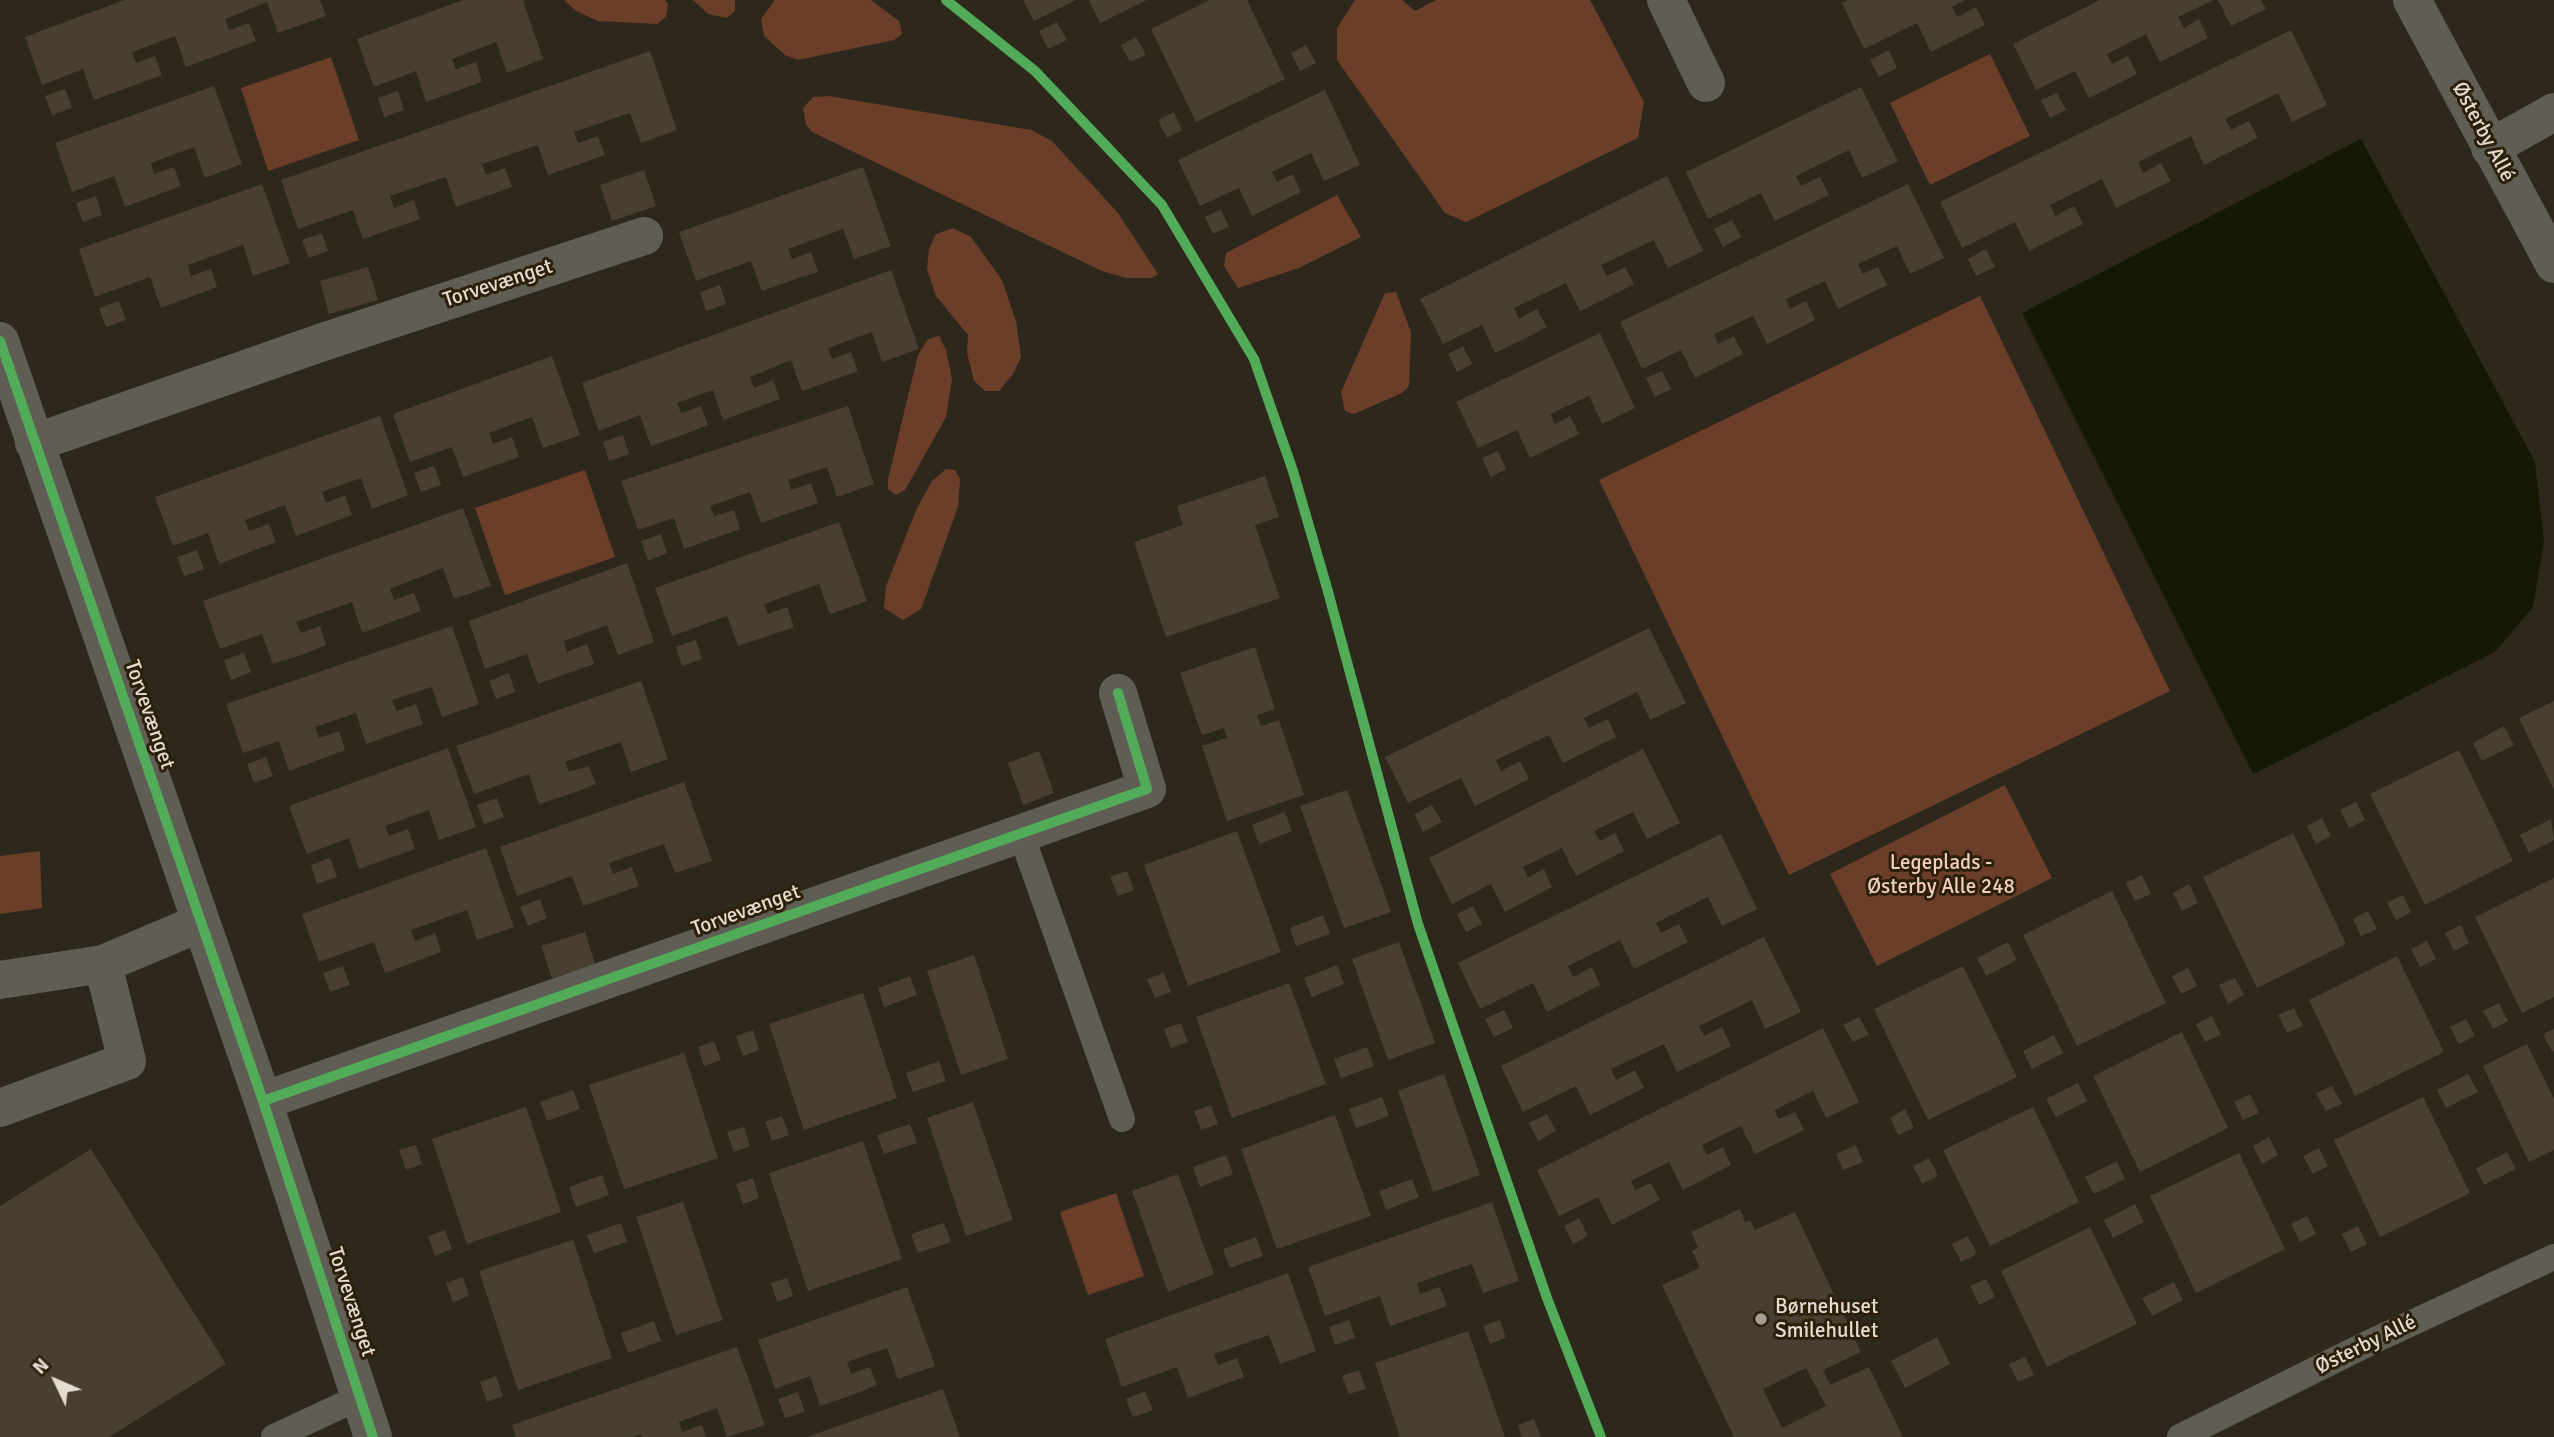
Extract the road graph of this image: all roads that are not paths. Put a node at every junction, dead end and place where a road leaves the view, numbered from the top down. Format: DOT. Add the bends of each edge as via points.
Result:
graph roads {
  1 [pos="1666,0"];
  2 [pos="2412,0"];
  3 [pos="1706,83"];
  4 [pos="2554,112"];
  5 [pos="2490,148"];
  6 [pos="644,236"];
  7 [pos="2554,264"];
  8 [pos="0,341"];
  9 [pos="34,443"];
  10 [pos="1118,693"];
  11 [pos="1021,834"];
  12 [pos="200,923"];
  13 [pos="103,964"];
  14 [pos="0,980"];
  15 [pos="263,1101"];
  16 [pos="0,1108"];
  17 [pos="1122,1119"];
  18 [pos="2554,1257"];
  19 [pos="362,1396"];
  20 [pos="274,1437"];
  21 [pos="373,1437"];
  22 [pos="2180,1437"];
  1 -- 3 [label="street"];
  2 -- 5 [label="street, Østerby Allé"];
  4 -- 5 [label="street"];
  5 -- 7 [label="street, Østerby Allé"];
  6 -- 9 [label="street, Torvevænget"];
  8 -- 9 [label="street, Torvevænget"];
  9 -- 12 [label="street, Torvevænget"];
  10 -- 11 [label="street, Torvevænget" via="1147,789"];
  11 -- 15 [label="street, Torvevænget"];
  11 -- 17 [label="lane"];
  12 -- 13 [label="street"];
  12 -- 15 [label="street, Torvevænget"];
  13 -- 14 [label="street"];
  13 -- 16 [label="street" via="127,1061"];
  15 -- 19 [label="street, Torvevænget"];
  18 -- 22 [label="lane, Østerby Allé"];
  19 -- 20 [label="lane"];
  19 -- 21 [label="street, Torvevænget"];
}
